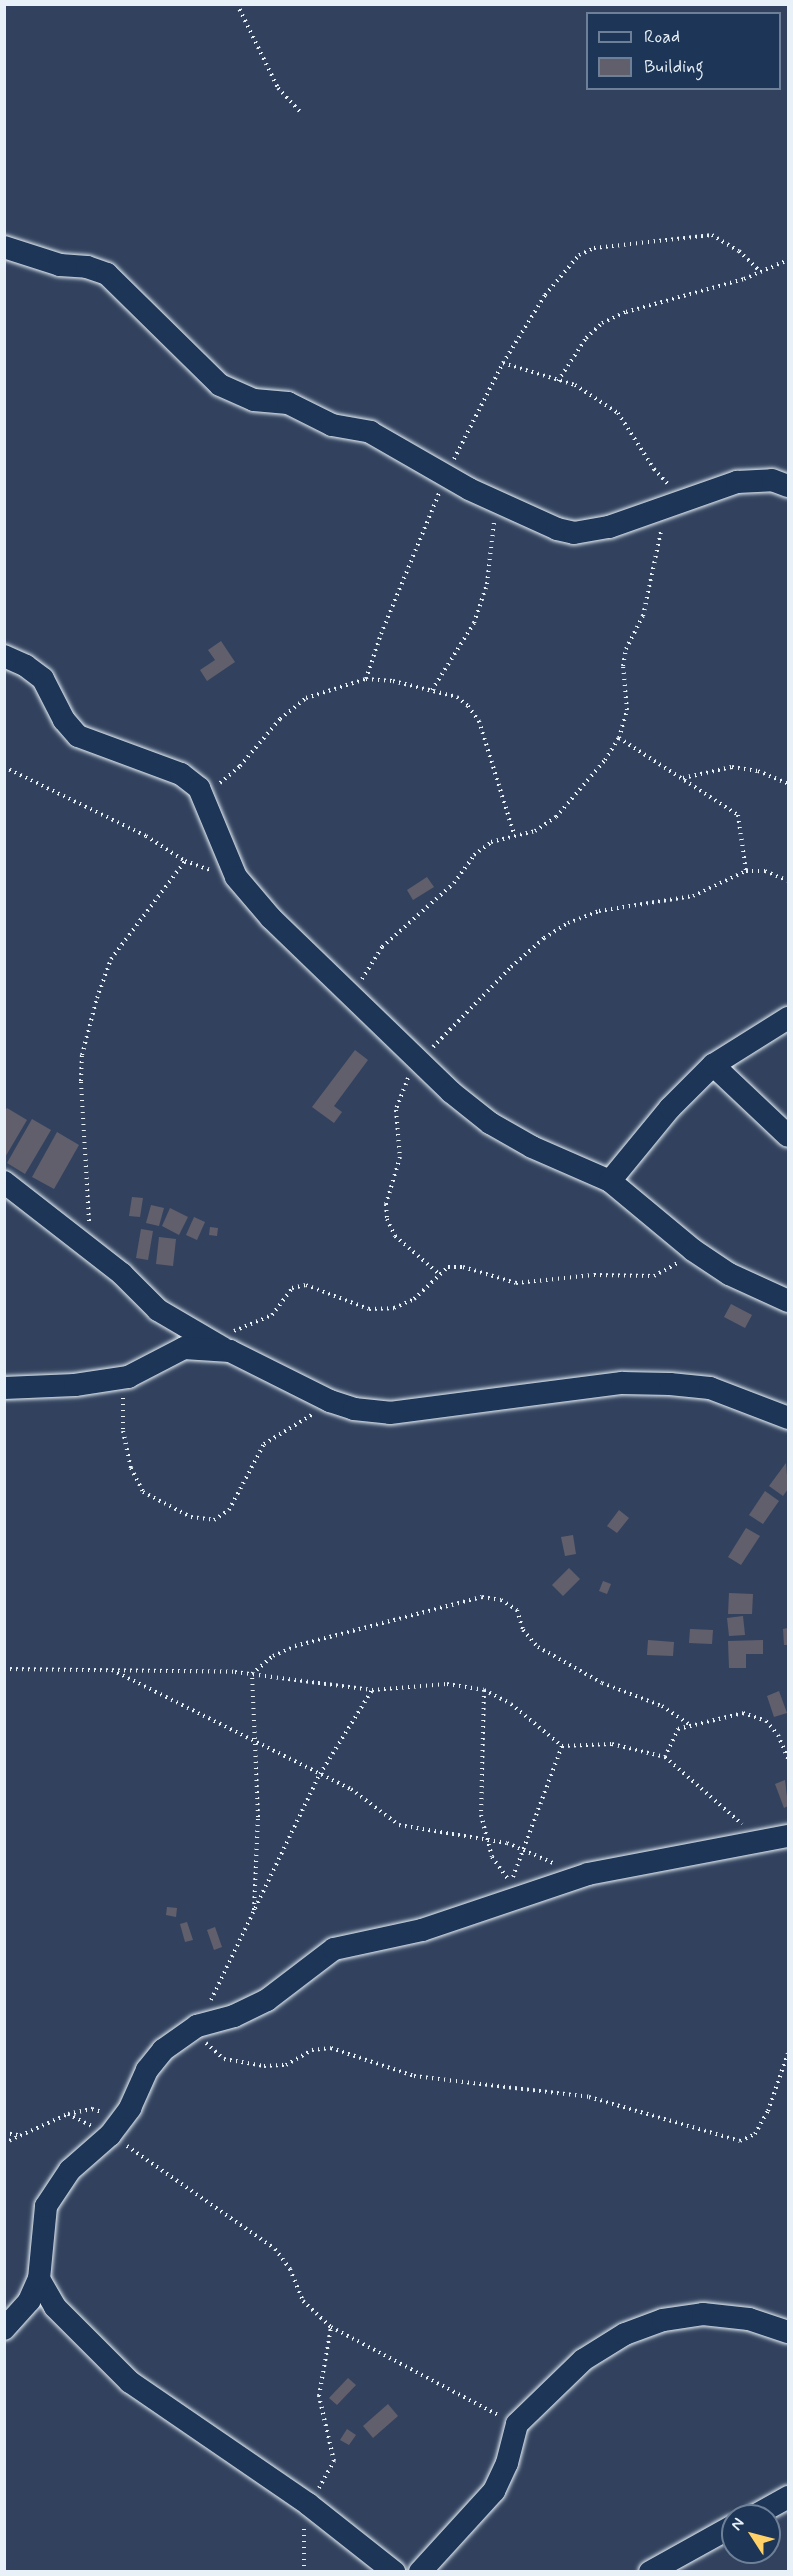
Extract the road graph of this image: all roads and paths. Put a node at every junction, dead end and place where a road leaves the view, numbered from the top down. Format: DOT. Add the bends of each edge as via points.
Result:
graph roads {
  1 [pos="237,4"];
  2 [pos="301,113"];
  3 [pos="4,247"];
  4 [pos="789,260"];
  5 [pos="761,272"];
  6 [pos="503,363"];
  7 [pos="558,381"];
  8 [pos="446,475"];
  9 [pos="789,486"];
  10 [pos="494,501"];
  11 [pos="675,502"];
  12 [pos="4,657"];
  13 [pos="366,679"];
  14 [pos="432,690"];
  15 [pos="619,738"];
  16 [pos="4,767"];
  17 [pos="682,779"];
  18 [pos="789,784"];
  19 [pos="199,788"];
  20 [pos="514,834"];
  21 [pos="185,861"];
  22 [pos="746,871"];
  23 [pos="236,877"];
  24 [pos="789,881"];
  25 [pos="357,1000"];
  26 [pos="789,1018"];
  27 [pos="419,1061"];
  28 [pos="713,1065"];
  29 [pos="789,1136"];
  30 [pos="610,1181"];
  31 [pos="4,1182"];
  32 [pos="89,1249"];
  33 [pos="693,1250"];
  34 [pos="438,1273"];
  35 [pos="789,1301"];
  36 [pos="223,1348"];
  37 [pos="128,1377"];
  38 [pos="4,1388"];
  39 [pos="330,1401"];
  40 [pos="789,1418"];
  41 [pos="4,1669"];
  42 [pos="109,1669"];
  43 [pos="252,1674"];
  44 [pos="372,1690"];
  45 [pos="484,1690"];
  46 [pos="689,1724"];
  47 [pos="256,1740"];
  48 [pos="562,1746"];
  49 [pos="665,1757"];
  50 [pos="789,1759"];
  51 [pos="320,1774"];
  52 [pos="789,1836"];
  53 [pos="486,1840"];
  54 [pos="762,1840"];
  55 [pos="526,1850"];
  56 [pos="588,1874"];
  57 [pos="511,1882"];
  58 [pos="253,1914"];
  59 [pos="196,2026"];
  60 [pos="789,2053"];
  61 [pos="117,2126"];
  62 [pos="4,2133"];
  63 [pos="19,2136"];
  64 [pos="4,2143"];
  65 [pos="39,2279"];
  66 [pos="331,2327"];
  67 [pos="4,2329"];
  68 [pos="789,2332"];
  69 [pos="517,2424"];
  70 [pos="308,2504"];
  71 [pos="721,2533"];
  72 [pos="304,2571"];
  73 [pos="393,2571"];
  74 [pos="420,2571"];
  75 [pos="650,2571"];
  1 -- 2 [label="path" via="278,88"];
  3 -- 8 [label="street" via="60,265 87,267 107,274 220,385 254,400 288,403 332,425 370,432"];
  4 -- 5 [label="path"];
  5 -- 6 [label="path" via="739,251 712,235 594,248 563,270"];
  5 -- 7 [label="path" via="691,296 626,312 602,323 586,338"];
  6 -- 7 [label="path"];
  6 -- 8 [label="path"];
  7 -- 11 [label="path" via="575,385 618,413"];
  8 -- 10 [label="street"];
  8 -- 13 [label="path"];
  9 -- 11 [label="street" via="753,479"];
  10 -- 11 [label="street" via="574,533 609,527"];
  10 -- 14 [label="path" via="495,539 487,584 474,623"];
  11 -- 15 [label="path" via="643,616 626,649 623,666 627,710"];
  12 -- 19 [label="street" via="43,679 64,720 78,736 181,774"];
  13 -- 14 [label="path"];
  13 -- 19 [label="path" via="306,698 280,718 224,781"];
  14 -- 20 [label="path" via="457,697 479,721"];
  15 -- 17 [label="path"];
  15 -- 20 [label="path" via="556,817 535,831"];
  16 -- 21 [label="path" via="146,837"];
  17 -- 18 [label="path" via="732,767 758,771"];
  17 -- 22 [label="path" via="738,815"];
  19 -- 23 [label="street"];
  20 -- 25 [label="path" via="491,842 474,855 440,897 382,947 368,966"];
  21 -- 23 [label="path"];
  21 -- 32 [label="path" via="111,959 84,1047 81,1081"];
  22 -- 24 [label="path" via="765,871"];
  22 -- 27 [label="path" via="693,896 599,911 568,923 511,967"];
  23 -- 25 [label="street" via="271,918"];
  25 -- 27 [label="street"];
  26 -- 28 [label="street"];
  27 -- 30 [label="street" via="490,1123 532,1147"];
  27 -- 34 [label="path" via="403,1084 396,1110 400,1157 386,1204 395,1236"];
  28 -- 29 [label="street"];
  28 -- 30 [label="street" via="670,1107"];
  30 -- 33 [label="street"];
  31 -- 32 [label="street"];
  32 -- 36 [label="street" via="158,1310"];
  33 -- 34 [label="path" via="654,1276 594,1275 516,1283 463,1267 448,1267"];
  33 -- 35 [label="street" via="729,1274"];
  34 -- 36 [label="path" via="414,1299 394,1308 369,1309 306,1285 292,1288 272,1315 243,1325"];
  36 -- 37 [label="street" via="184,1348"];
  36 -- 39 [label="street"];
  37 -- 38 [label="street" via="75,1385"];
  37 -- 39 [label="path" via="122,1403 123,1431 143,1492 191,1517 214,1520 229,1510 264,1444"];
  39 -- 40 [label="street" via="390,1413 622,1383 670,1384 710,1388"];
  41 -- 42 [label="path"];
  42 -- 43 [label="path"];
  42 -- 47 [label="path" via="213,1723"];
  43 -- 44 [label="path"];
  43 -- 46 [label="path" via="273,1656 295,1646 482,1597 501,1600 517,1610 524,1630 538,1647 602,1683 662,1706"];
  43 -- 47 [label="path"];
  44 -- 45 [label="path" via="447,1684"];
  44 -- 51 [label="path"];
  45 -- 48 [label="path" via="511,1704"];
  45 -- 53 [label="path" via="479,1782"];
  46 -- 49 [label="path" via="678,1729"];
  46 -- 50 [label="path" via="743,1713 758,1718 778,1735"];
  47 -- 51 [label="path"];
  47 -- 58 [label="path" via="258,1817"];
  48 -- 49 [label="path" via="612,1744"];
  48 -- 55 [label="path"];
  49 -- 54 [label="path"];
  51 -- 53 [label="path" via="351,1789 399,1825"];
  51 -- 58 [label="path"];
  52 -- 54 [label="street"];
  53 -- 55 [label="path"];
  53 -- 57 [label="path" via="500,1870"];
  54 -- 56 [label="street"];
  55 -- 56 [label="path"];
  56 -- 59 [label="street" via="422,1930 334,1949 267,2000 234,2016"];
  58 -- 59 [label="path"];
  59 -- 60 [label="path" via="208,2046 224,2060 242,2064 286,2065 312,2050 331,2048 414,2076 589,2097 740,2141 754,2134 768,2111"];
  59 -- 61 [label="street" via="163,2050 147,2070"];
  61 -- 63 [label="path" via="92,2109 69,2114"];
  61 -- 65 [label="street" via="70,2170 46,2206"];
  61 -- 66 [label="path" via="164,2168 275,2249 290,2269 303,2301"];
  62 -- 63 [label="path"];
  63 -- 64 [label="path"];
  65 -- 67 [label="street" via="28,2301"];
  65 -- 70 [label="street" via="62,2314 130,2382"];
  66 -- 69 [label="path"];
  66 -- 70 [label="path" via="319,2396 334,2461"];
  68 -- 69 [label="street" via="749,2319 703,2314 663,2320 625,2334 583,2360"];
  69 -- 74 [label="street" via="507,2463 494,2491"];
  70 -- 72 [label="path" via="302,2543"];
  70 -- 73 [label="street"];
  71 -- 75 [label="street"];
}
